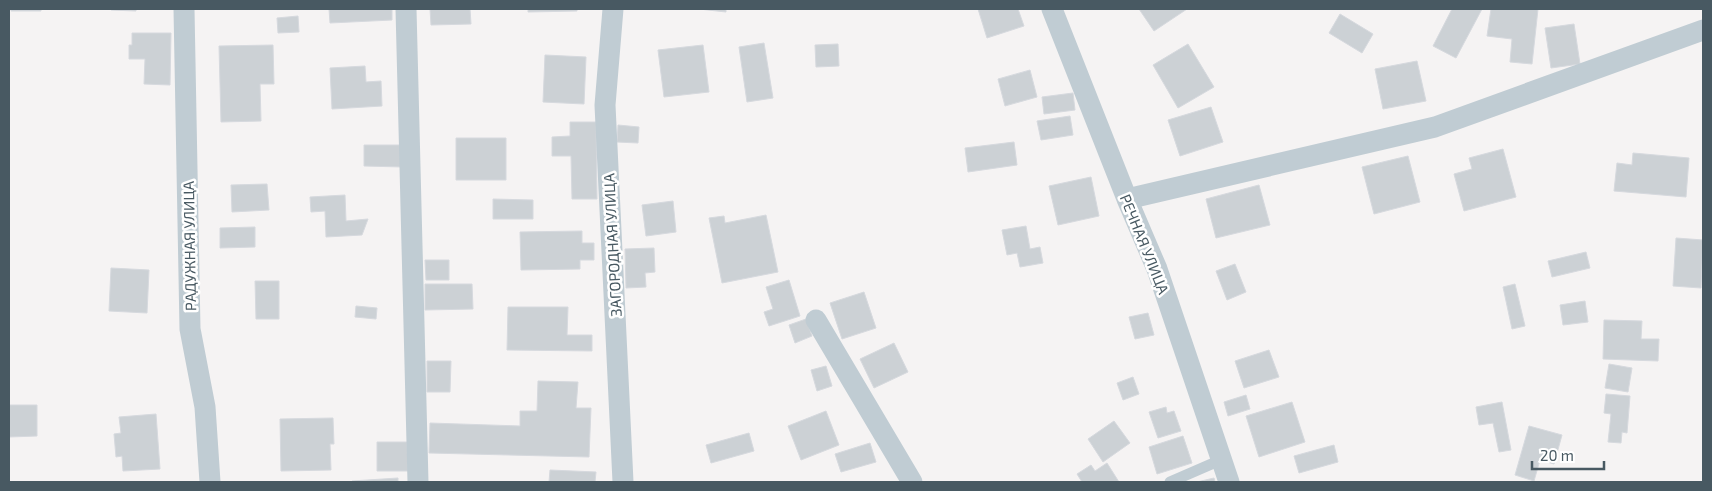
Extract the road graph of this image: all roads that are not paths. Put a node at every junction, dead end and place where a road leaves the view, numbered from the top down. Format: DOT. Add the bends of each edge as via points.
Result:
graph roads {
  1 [pos="184,9"];
  2 [pos="406,9"];
  3 [pos="613,9"];
  4 [pos="1052,9"];
  5 [pos="1703,30"];
  6 [pos="1127,200"];
  7 [pos="816,320"];
  8 [pos="1223,459"];
  9 [pos="210,482"];
  10 [pos="418,482"];
  11 [pos="623,482"];
  12 [pos="912,482"];
  13 [pos="1170,482"];
  14 [pos="1229,482"];
  1 -- 9 [label="street, РАДУЖНАЯ УЛИЦА" via="190,329 205,407"];
  2 -- 10 [label="street"];
  3 -- 11 [label="street, ЗАГОРОДНАЯ УЛИЦА" via="605,105"];
  4 -- 6 [label="street, РЕЧНАЯ УЛИЦА"];
  5 -- 6 [label="street" via="1435,127"];
  6 -- 8 [label="street, РЕЧНАЯ УЛИЦА" via="1157,269"];
  7 -- 12 [label="street"];
  8 -- 13 [label="lane"];
  8 -- 14 [label="street, РЕЧНАЯ УЛИЦА"];
}
